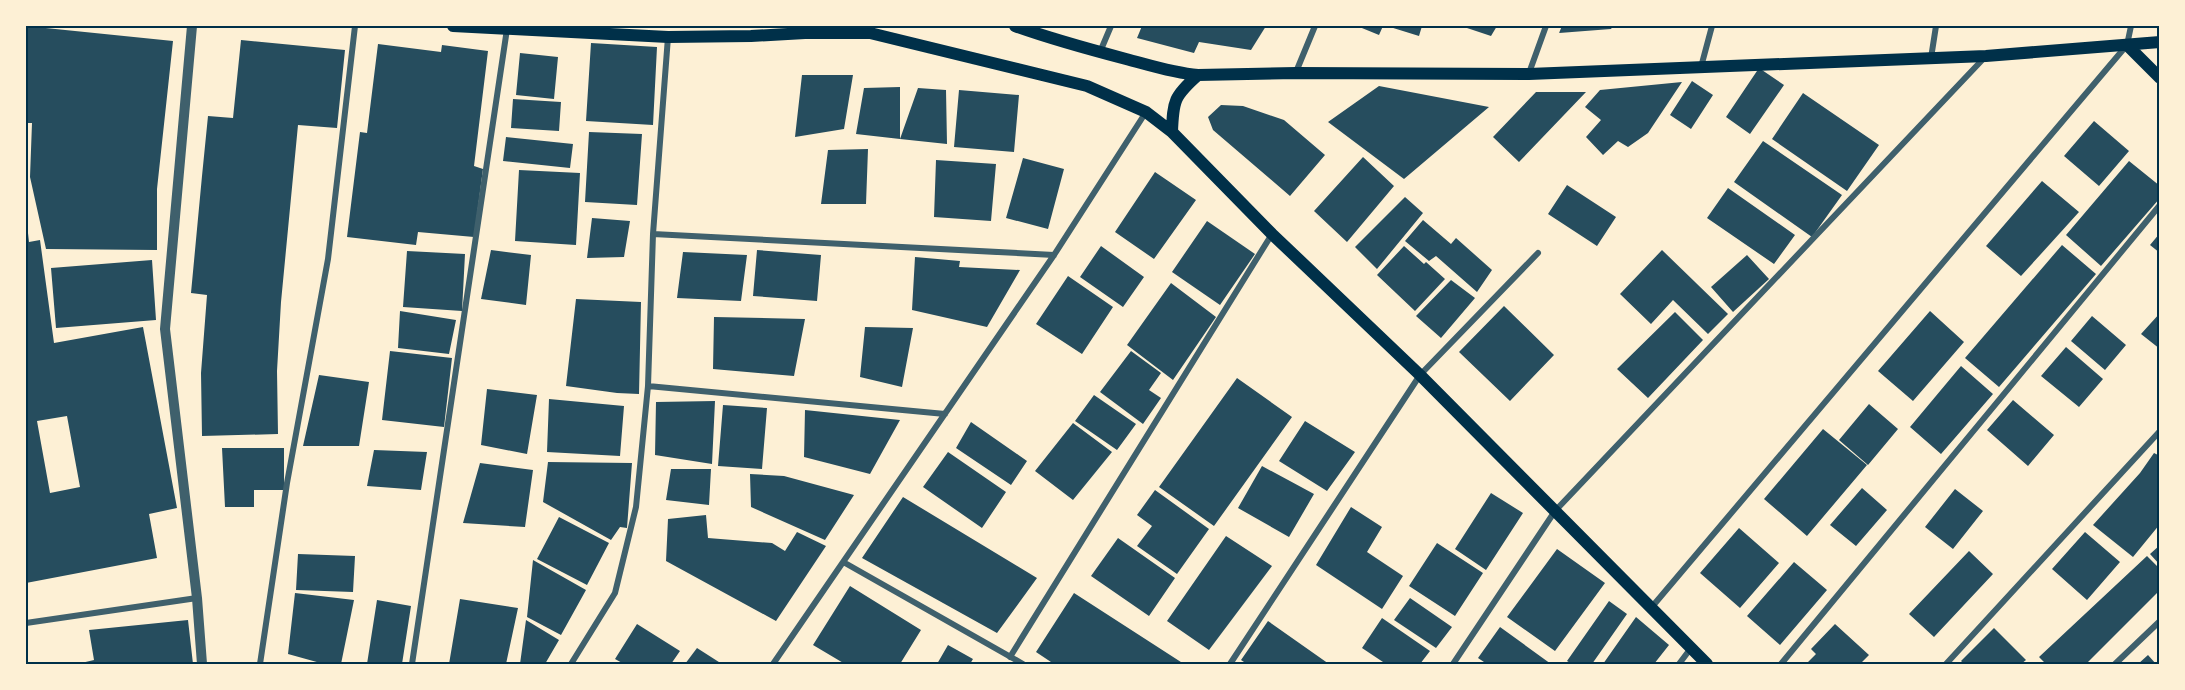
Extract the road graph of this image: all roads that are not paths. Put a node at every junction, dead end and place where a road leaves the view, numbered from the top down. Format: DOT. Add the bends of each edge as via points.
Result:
graph roads {
  1 [pos="192,26"];
  2 [pos="355,26"];
  3 [pos="453,26"];
  4 [pos="1015,26"];
  5 [pos="1111,26"];
  6 [pos="1315,26"];
  7 [pos="1546,26"];
  8 [pos="1712,26"];
  9 [pos="1936,26"];
  10 [pos="2131,26"];
  11 [pos="507,29"];
  12 [pos="668,37"];
  13 [pos="2160,42"];
  14 [pos="2127,45"];
  15 [pos="1100,52"];
  16 [pos="1986,56"];
  17 [pos="1930,58"];
  18 [pos="1701,68"];
  19 [pos="1296,73"];
  20 [pos="1529,74"];
  21 [pos="1198,75"];
  22 [pos="2160,78"];
  23 [pos="1146,112"];
  24 [pos="1172,132"];
  25 [pos="2160,205"];
  26 [pos="653,234"];
  27 [pos="1272,234"];
  28 [pos="1538,253"];
  29 [pos="1054,255"];
  30 [pos="1420,375"];
  31 [pos="648,386"];
  32 [pos="945,414"];
  33 [pos="2160,431"];
  34 [pos="1555,511"];
  35 [pos="845,563"];
  36 [pos="197,598"];
  37 [pos="1651,608"];
  38 [pos="2160,621"];
  39 [pos="26,623"];
  40 [pos="1691,648"];
  41 [pos="1010,657"];
  42 [pos="202,664"];
  43 [pos="260,664"];
  44 [pos="412,664"];
  45 [pos="571,664"];
  46 [pos="773,664"];
  47 [pos="1023,664"];
  48 [pos="1230,664"];
  49 [pos="1453,664"];
  50 [pos="1679,664"];
  51 [pos="1707,664"];
  52 [pos="1781,664"];
  53 [pos="1946,664"];
  54 [pos="2115,664"];
  1 -- 36 [label="street" via="165,329"];
  2 -- 43 [label="street" via="327,260"];
  3 -- 11 [label="main road"];
  4 -- 15 [label="main road"];
  5 -- 15 [label="street"];
  6 -- 19 [label="street"];
  7 -- 20 [label="street"];
  8 -- 18 [label="street"];
  9 -- 17 [label="street"];
  10 -- 14 [label="street"];
  11 -- 12 [label="main road"];
  11 -- 44 [label="street"];
  12 -- 23 [label="main road" via="870,33 1087,86"];
  12 -- 26 [label="street"];
  13 -- 14 [label="main road"];
  14 -- 16 [label="main road"];
  14 -- 22 [label="main road"];
  14 -- 37 [label="street"];
  15 -- 21 [label="main road"];
  16 -- 17 [label="main road"];
  16 -- 34 [label="street"];
  17 -- 18 [label="main road"];
  18 -- 20 [label="main road"];
  19 -- 20 [label="main road"];
  19 -- 21 [label="main road"];
  21 -- 24 [label="main road" via="1180,91 1173,107"];
  23 -- 24 [label="main road"];
  23 -- 29 [label="street"];
  24 -- 27 [label="main road"];
  25 -- 52 [label="street"];
  26 -- 29 [label="street"];
  26 -- 31 [label="street"];
  27 -- 30 [label="main road"];
  27 -- 41 [label="street"];
  28 -- 30 [label="street"];
  29 -- 32 [label="street"];
  30 -- 34 [label="main road"];
  30 -- 48 [label="street"];
  31 -- 32 [label="street"];
  31 -- 45 [label="street" via="636,507 615,593"];
  32 -- 35 [label="street"];
  33 -- 53 [label="street"];
  34 -- 37 [label="main road"];
  34 -- 49 [label="street"];
  35 -- 41 [label="street"];
  35 -- 46 [label="street"];
  36 -- 39 [label="street"];
  36 -- 42 [label="street"];
  37 -- 40 [label="main road"];
  38 -- 54 [label="street"];
  40 -- 50 [label="street"];
  40 -- 51 [label="main road"];
  41 -- 47 [label="street"];
}
